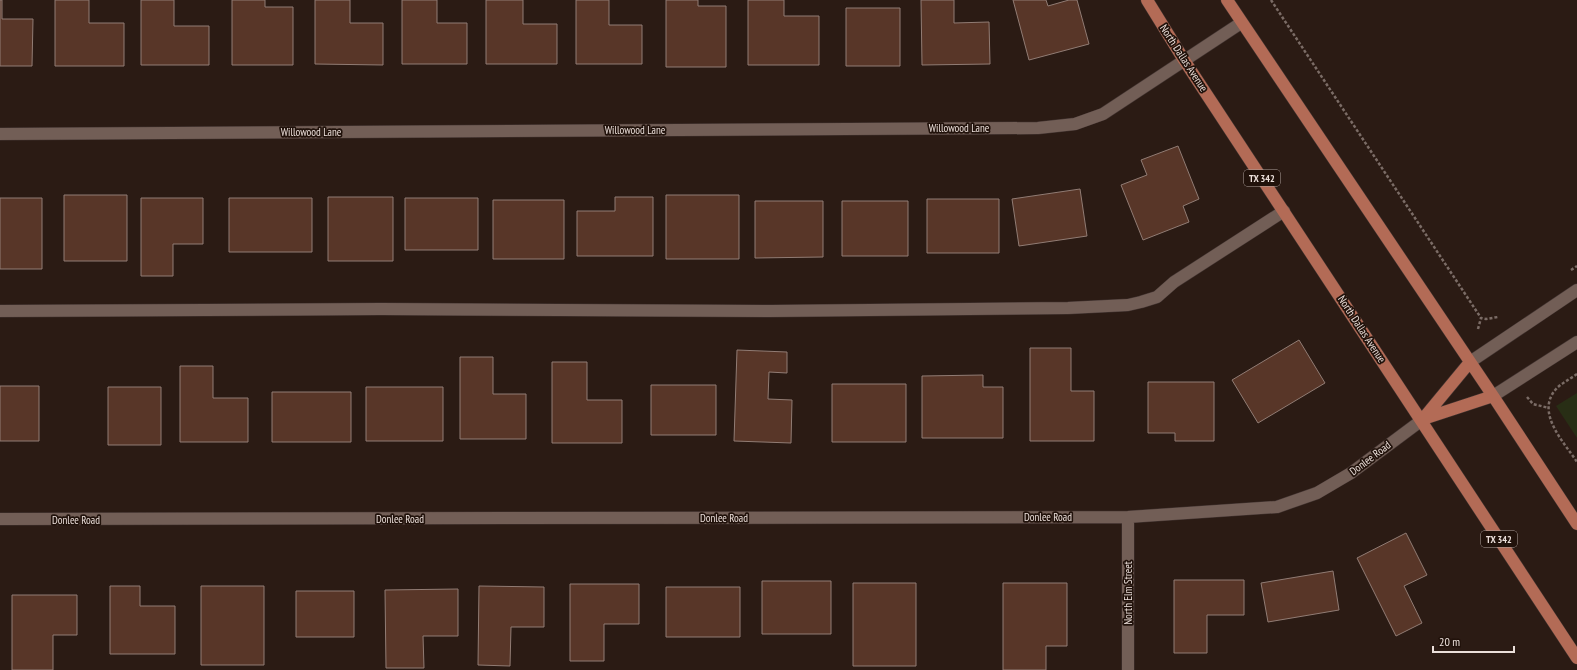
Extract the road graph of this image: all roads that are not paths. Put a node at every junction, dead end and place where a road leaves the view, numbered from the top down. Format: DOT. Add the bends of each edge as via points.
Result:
graph roads {
  1 [pos="1147,0"];
  2 [pos="1227,0"];
  3 [pos="1241,23"];
  4 [pos="1184,60"];
  5 [pos="0,134"];
  6 [pos="1284,211"];
  7 [pos="1577,290"];
  8 [pos="0,311"];
  9 [pos="1577,342"];
  10 [pos="1470,362"];
  11 [pos="1493,396"];
  12 [pos="1422,420"];
  13 [pos="1128,517"];
  14 [pos="0,520"];
  15 [pos="1577,524"];
  16 [pos="1577,658"];
  17 [pos="1128,670"];
  1 -- 4 [label="main road, North Dallas Avenue / TX 342"];
  2 -- 3 [label="main road"];
  3 -- 4 [label="street, Willowood Lane"];
  3 -- 10 [label="main road"];
  4 -- 5 [label="street, Willowood Lane" via="1103,114 1076,124 1038,128"];
  4 -- 6 [label="main road, North Dallas Avenue / TX 342"];
  6 -- 8 [label="street" via="1174,282 1157,297 1128,305 771,311"];
  6 -- 12 [label="main road, North Dallas Avenue / TX 342"];
  7 -- 10 [label="street"];
  9 -- 11 [label="street"];
  10 -- 11 [label="main road"];
  10 -- 12 [label="main road"];
  11 -- 12 [label="main road"];
  11 -- 15 [label="main road"];
  12 -- 13 [label="street, Donlee Road" via="1324,489 1277,507"];
  12 -- 16 [label="main road, North Dallas Avenue / TX 342"];
  13 -- 14 [label="street, Donlee Road"];
  13 -- 17 [label="street, North Elm Street"];
}
